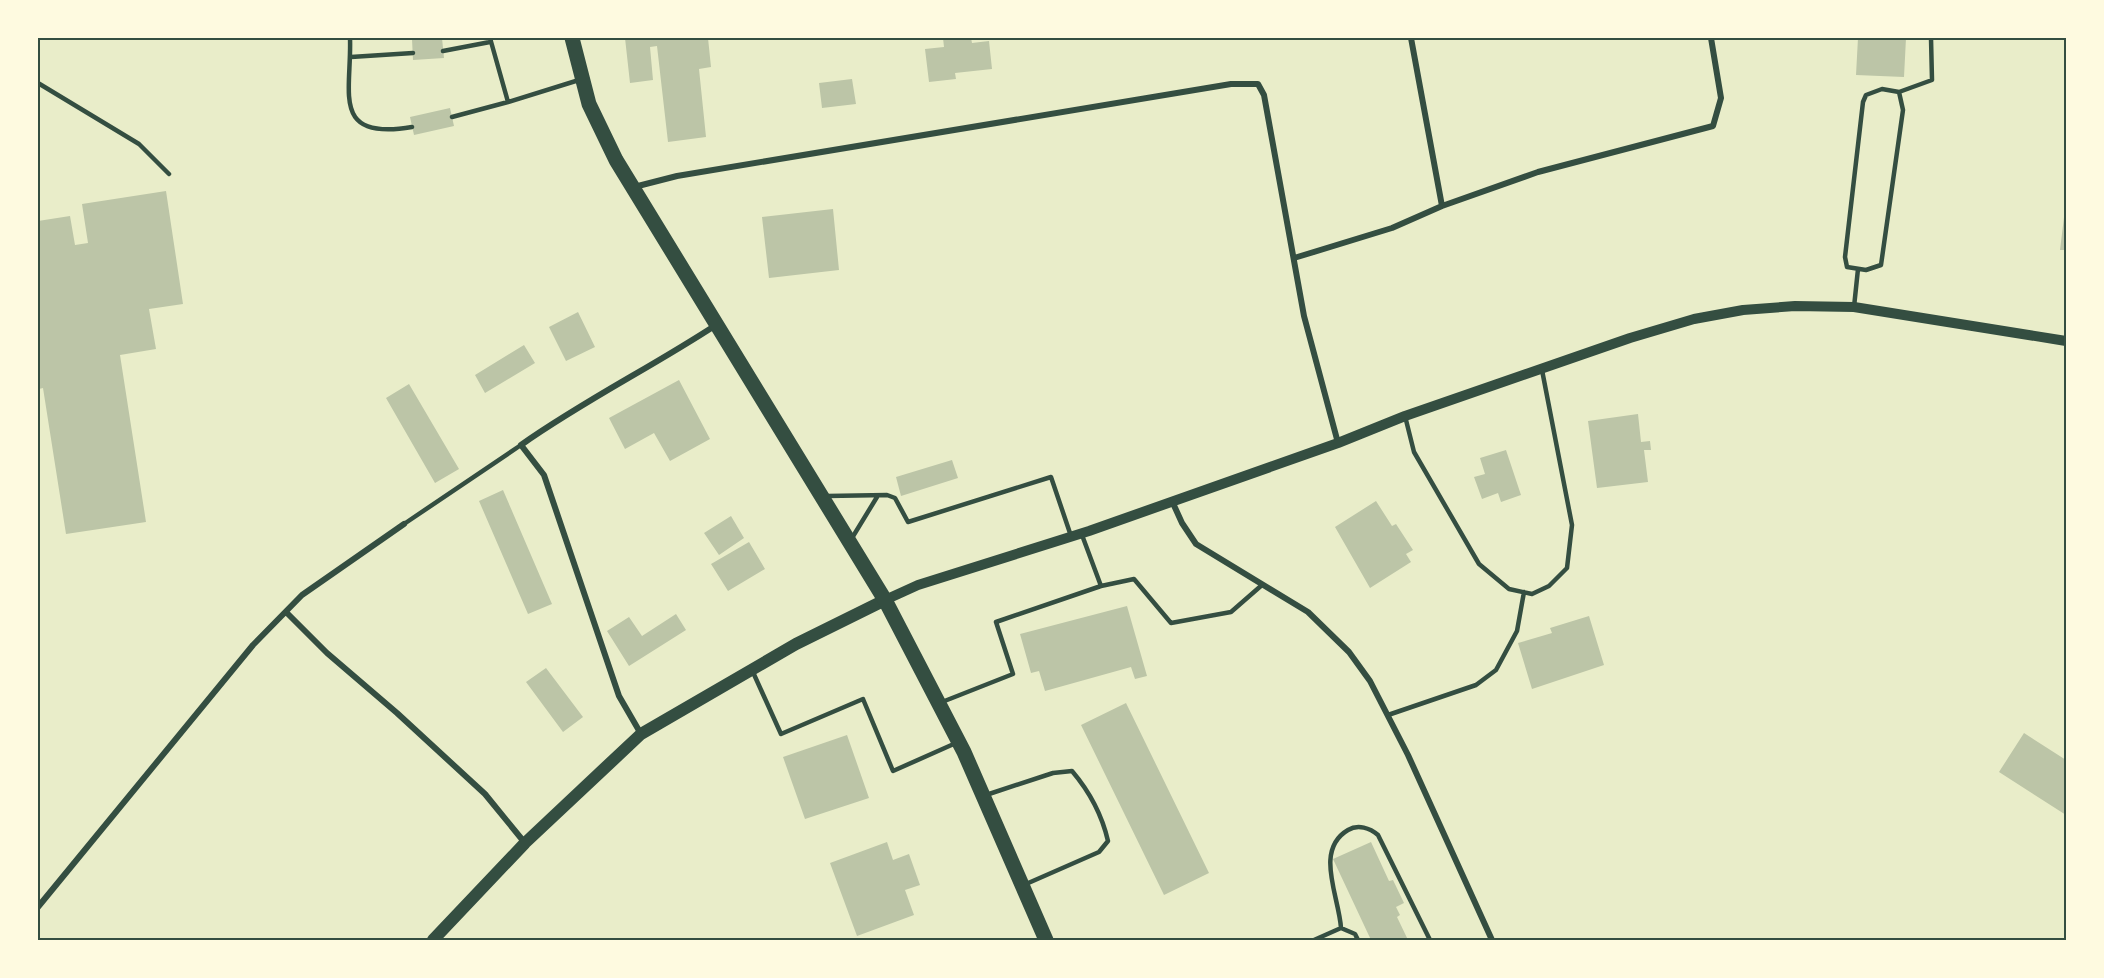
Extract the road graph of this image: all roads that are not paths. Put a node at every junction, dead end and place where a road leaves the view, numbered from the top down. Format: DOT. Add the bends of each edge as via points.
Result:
graph roads {
  1 [pos="350,38"];
  2 [pos="572,38"];
  3 [pos="1411,38"];
  4 [pos="1711,38"];
  5 [pos="1931,38"];
  6 [pos="490,40"];
  7 [pos="443,51"];
  8 [pos="413,53"];
  9 [pos="351,57"];
  10 [pos="581,80"];
  11 [pos="38,83"];
  12 [pos="1899,92"];
  13 [pos="508,102"];
  14 [pos="452,117"];
  15 [pos="412,126"];
  16 [pos="169,174"];
  17 [pos="633,187"];
  18 [pos="1442,206"];
  19 [pos="1294,258"];
  20 [pos="1858,269"];
  21 [pos="1854,307"];
  22 [pos="718,324"];
  23 [pos="2067,341"];
  24 [pos="1542,369"];
  25 [pos="1405,416"];
  26 [pos="1338,443"];
  27 [pos="520,445"];
  28 [pos="823,496"];
  29 [pos="877,497"];
  30 [pos="1172,500"];
  31 [pos="404,524"];
  32 [pos="1076,535"];
  33 [pos="851,541"];
  34 [pos="1262,585"];
  35 [pos="1101,586"];
  36 [pos="1524,592"];
  37 [pos="885,600"];
  38 [pos="286,612"];
  39 [pos="752,670"];
  40 [pos="939,703"];
  41 [pos="1388,715"];
  42 [pos="641,734"];
  43 [pos="959,741"];
  44 [pos="983,796"];
  45 [pos="525,843"];
  46 [pos="1022,885"];
  47 [pos="38,907"];
  48 [pos="1341,928"];
  49 [pos="435,940"];
  50 [pos="1046,940"];
  51 [pos="1314,940"];
  52 [pos="1358,940"];
  53 [pos="1430,940"];
  54 [pos="1492,940"];
  1 -- 9 [label="lane"];
  2 -- 10 [label="highway"];
  3 -- 18 [label="street"];
  4 -- 18 [label="street" via="1721,98 1713,126 1538,172"];
  5 -- 12 [label="lane" via="1932,80"];
  6 -- 7 [label="lane"];
  6 -- 13 [label="lane"];
  8 -- 9 [label="lane"];
  9 -- 15 [label="lane" via="347,68 349,103 361,124 390,130"];
  10 -- 13 [label="lane"];
  10 -- 17 [label="highway" via="605,138"];
  11 -- 16 [label="lane" via="139,144"];
  12 -- 20 [label="lane" via="1903,110 1881,265"];
  12 -- 20 [label="lane" via="1882,89 1866,95 1863,102 1845,257 1847,267"];
  13 -- 14 [label="lane"];
  17 -- 19 [label="street" via="677,176 1231,84 1258,84 1264,95"];
  17 -- 22 [label="highway"];
  18 -- 19 [label="street" via="1392,228"];
  19 -- 26 [label="street" via="1304,316"];
  20 -- 21 [label="lane"];
  21 -- 23 [label="street"];
  21 -- 24 [label="street" via="1795,306 1704,317"];
  22 -- 27 [label="street"];
  22 -- 28 [label="highway"];
  24 -- 25 [label="street"];
  24 -- 36 [label="lane" via="1572,525 1567,568 1549,586 1532,594"];
  25 -- 26 [label="street"];
  25 -- 36 [label="lane" via="1414,452 1479,564 1509,589"];
  26 -- 30 [label="street"];
  27 -- 31 [label="lane"];
  27 -- 42 [label="street" via="544,475 619,696"];
  28 -- 29 [label="lane"];
  28 -- 33 [label="highway"];
  29 -- 32 [label="lane" via="895,498 908,522 1052,477"];
  29 -- 33 [label="lane"];
  30 -- 32 [label="street"];
  30 -- 34 [label="street" via="1196,544"];
  31 -- 38 [label="street" via="302,595"];
  32 -- 35 [label="lane"];
  32 -- 37 [label="street" via="918,585"];
  33 -- 37 [label="highway"];
  34 -- 35 [label="lane" via="1231,612 1171,623 1134,579"];
  34 -- 41 [label="street" via="1308,612 1349,652"];
  35 -- 40 [label="lane" via="996,622 1013,674"];
  36 -- 41 [label="lane" via="1517,631 1496,670 1476,685"];
  37 -- 39 [label="main road"];
  37 -- 40 [label="highway"];
  38 -- 45 [label="street" via="486,794"];
  38 -- 47 [label="street" via="253,645"];
  39 -- 42 [label="main road"];
  39 -- 43 [label="lane" via="781,734 863,699 893,771"];
  40 -- 43 [label="highway"];
  41 -- 54 [label="street"];
  42 -- 45 [label="main road"];
  43 -- 44 [label="highway"];
  44 -- 46 [label="highway"];
  44 -- 46 [label="lane" via="1053,773 1072,771 1085,787 1104,825 1108,841 1099,852"];
  45 -- 49 [label="main road"];
  46 -- 50 [label="highway"];
  48 -- 51 [label="lane"];
  48 -- 52 [label="lane" via="1355,934"];
  48 -- 53 [label="lane" via="1330,849 1337,836 1353,827 1371,829 1378,835"];
}
